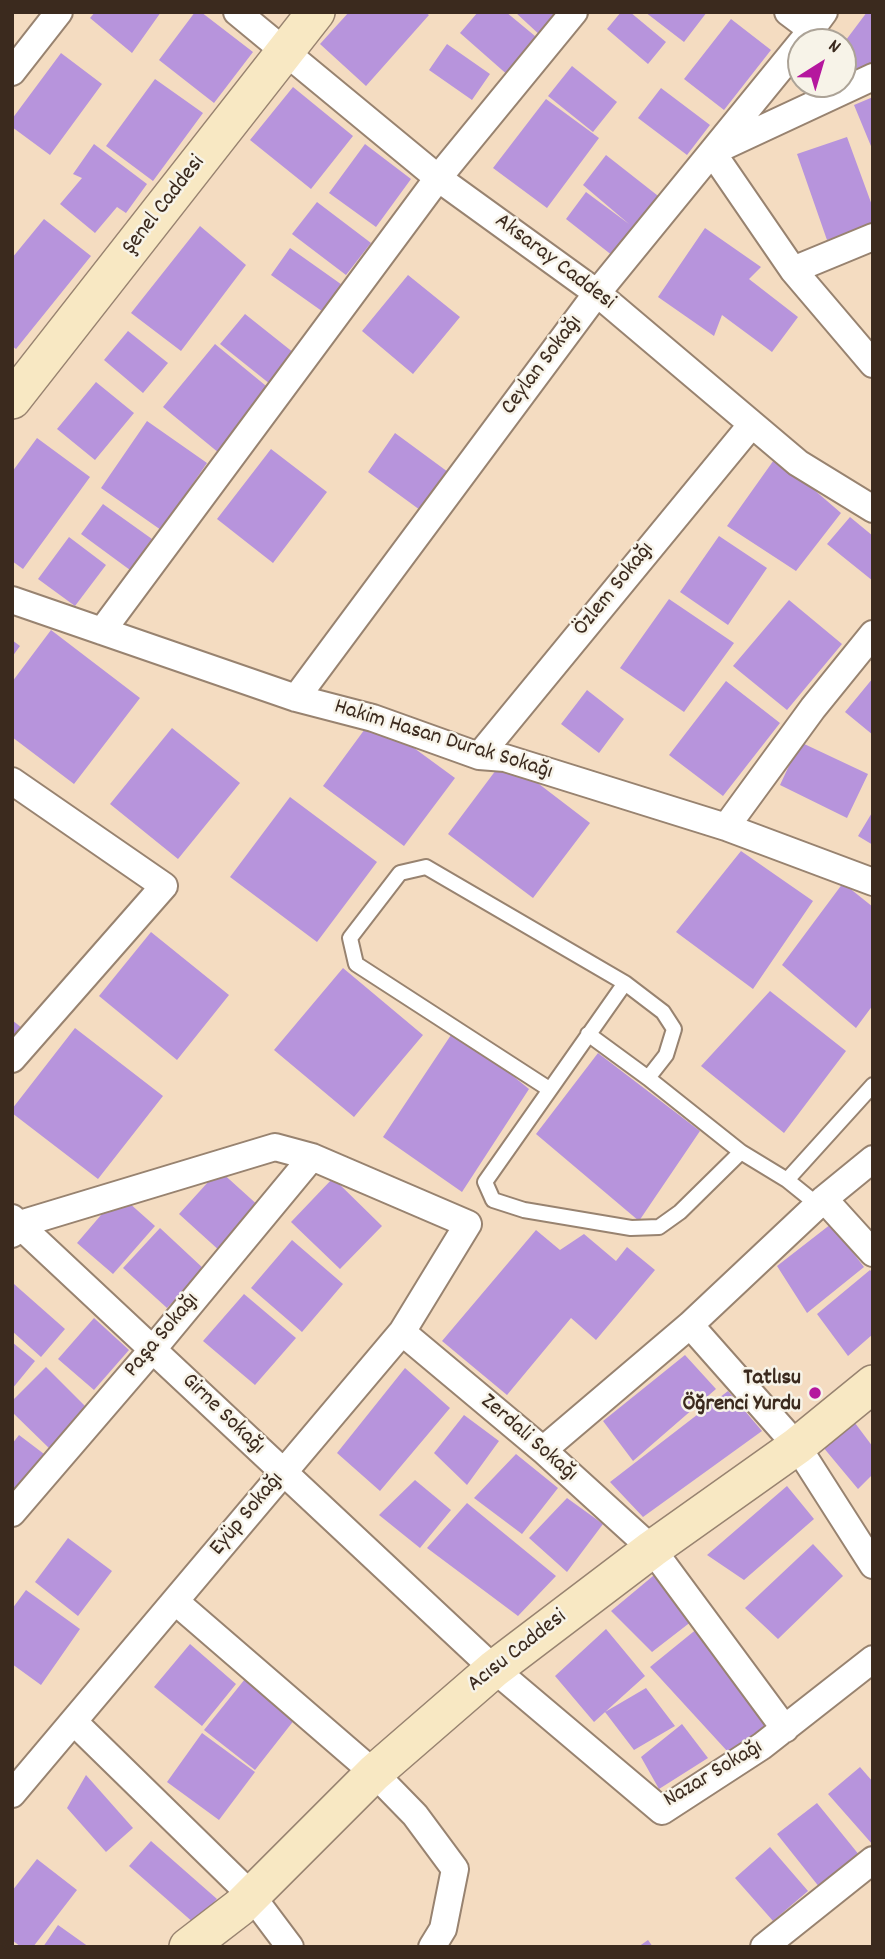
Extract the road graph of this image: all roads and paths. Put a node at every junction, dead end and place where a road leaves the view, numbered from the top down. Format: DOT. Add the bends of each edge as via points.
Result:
graph roads {
  1 [pos="59,12"];
  2 [pos="237,12"];
  3 [pos="316,12"];
  4 [pos="574,12"];
  5 [pos="788,12"];
  6 [pos="806,28"];
  7 [pos="286,52"];
  8 [pos="787,60"];
  9 [pos="12,72"];
  10 [pos="873,76"];
  11 [pos="712,152"];
  12 [pos="438,178"];
  13 [pos="873,237"];
  14 [pos="793,270"];
  15 [pos="597,293"];
  16 [pos="873,364"];
  17 [pos="12,400"];
  18 [pos="752,424"];
  19 [pos="873,509"];
  20 [pos="12,600"];
  21 [pos="102,631"];
  22 [pos="873,634"];
  23 [pos="296,698"];
  24 [pos="479,756"];
  25 [pos="12,781"];
  26 [pos="726,827"];
  27 [pos="873,882"];
  28 [pos="625,983"];
  29 [pos="588,1034"];
  30 [pos="12,1059"];
  31 [pos="648,1078"];
  32 [pos="873,1085"];
  33 [pos="549,1088"];
  34 [pos="741,1152"];
  35 [pos="312,1157"];
  36 [pos="873,1159"];
  37 [pos="786,1180"];
  38 [pos="821,1203"];
  39 [pos="15,1225"];
  40 [pos="873,1253"];
  41 [pos="690,1325"];
  42 [pos="402,1332"];
  43 [pos="153,1349"];
  44 [pos="873,1384"];
  45 [pos="797,1446"];
  46 [pos="543,1450"];
  47 [pos="282,1473"];
  48 [pos="12,1513"];
  49 [pos="652,1549"];
  50 [pos="873,1565"];
  51 [pos="176,1602"];
  52 [pos="873,1659"];
  53 [pos="494,1669"];
  54 [pos="74,1722"];
  55 [pos="785,1729"];
  56 [pos="374,1773"];
  57 [pos="12,1794"];
  58 [pos="873,1860"];
  59 [pos="251,1895"];
  60 [pos="188,1947"];
  61 [pos="290,1947"];
  62 [pos="432,1947"];
  63 [pos="764,1947"];
  1 -- 9 [label="street"];
  2 -- 7 [label="street, Aksaray Caddesi"];
  3 -- 7 [label="street, Şenel Caddesi"];
  4 -- 12 [label="street"];
  5 -- 6 [label="street"];
  7 -- 12 [label="street, Aksaray Caddesi"];
  7 -- 17 [label="street, Şenel Caddesi"];
  8 -- 11 [label="street, Ceylan Sokağı"];
  10 -- 11 [label="street"];
  11 -- 14 [label="street"];
  11 -- 15 [label="street, Ceylan Sokağı"];
  12 -- 15 [label="street, Aksaray Caddesi"];
  12 -- 21 [label="street"];
  13 -- 14 [label="street"];
  14 -- 16 [label="street"];
  15 -- 18 [label="street, Aksaray Caddesi"];
  15 -- 23 [label="street, Ceylan Sokağı"];
  18 -- 19 [label="street, Aksaray Caddesi" via="798,463"];
  18 -- 24 [label="street, Özlem Sokağı"];
  20 -- 21 [label="street, Hakim Hasan Durak Sokağı"];
  21 -- 23 [label="street, Hakim Hasan Durak Sokağı"];
  22 -- 26 [label="street"];
  23 -- 24 [label="street, Hakim Hasan Durak Sokağı" via="373,718"];
  24 -- 26 [label="street, Hakim Hasan Durak Sokağı" via="505,758"];
  25 -- 30 [label="street" via="164,886"];
  26 -- 27 [label="street, Hakim Hasan Durak Sokağı"];
  28 -- 29 [label="lane"];
  28 -- 31 [label="lane" via="663,1012 674,1029 666,1055"];
  28 -- 33 [label="lane" via="426,867 400,873 350,937 356,964"];
  29 -- 31 [label="lane"];
  29 -- 33 [label="lane"];
  31 -- 34 [label="lane"];
  32 -- 37 [label="lane"];
  33 -- 34 [label="lane" via="485,1182 493,1200 524,1210 631,1228 659,1227"];
  34 -- 37 [label="lane"];
  35 -- 39 [label="street" via="275,1147"];
  35 -- 42 [label="street, Eyüp Sokağı" via="468,1224"];
  35 -- 43 [label="street, Paşa Sokağı"];
  36 -- 38 [label="street"];
  37 -- 38 [label="lane"];
  38 -- 40 [label="street"];
  38 -- 41 [label="street"];
  39 -- 43 [label="street, Girne Sokağı"];
  41 -- 45 [label="street"];
  41 -- 46 [label="street"];
  42 -- 46 [label="street, Zerdali Sokağı"];
  42 -- 47 [label="street, Eyüp Sokağı"];
  43 -- 47 [label="street, Girne Sokağı"];
  43 -- 48 [label="street, Paşa Sokağı"];
  44 -- 45 [label="street, Acısu Caddesi"];
  45 -- 49 [label="street, Acısu Caddesi"];
  45 -- 50 [label="street"];
  46 -- 49 [label="street, Zerdali Sokağı"];
  47 -- 51 [label="street, Eyüp Sokağı"];
  47 -- 53 [label="street, Girne Sokağı"];
  49 -- 53 [label="street, Acısu Caddesi"];
  49 -- 55 [label="street, Zerdali Sokağı"];
  51 -- 54 [label="street, Eyüp Sokağı"];
  51 -- 56 [label="street"];
  52 -- 55 [label="street, Nazar Sokağı"];
  53 -- 55 [label="street, Nazar Sokağı" via="662,1811"];
  53 -- 56 [label="street, Acısu Caddesi"];
  54 -- 57 [label="street, Eyüp Sokağı"];
  54 -- 59 [label="street"];
  56 -- 59 [label="street, Acısu Caddesi"];
  56 -- 62 [label="street" via="415,1815 455,1869 443,1929"];
  58 -- 63 [label="street"];
  59 -- 60 [label="street, Acısu Caddesi"];
  59 -- 61 [label="street"];
}
